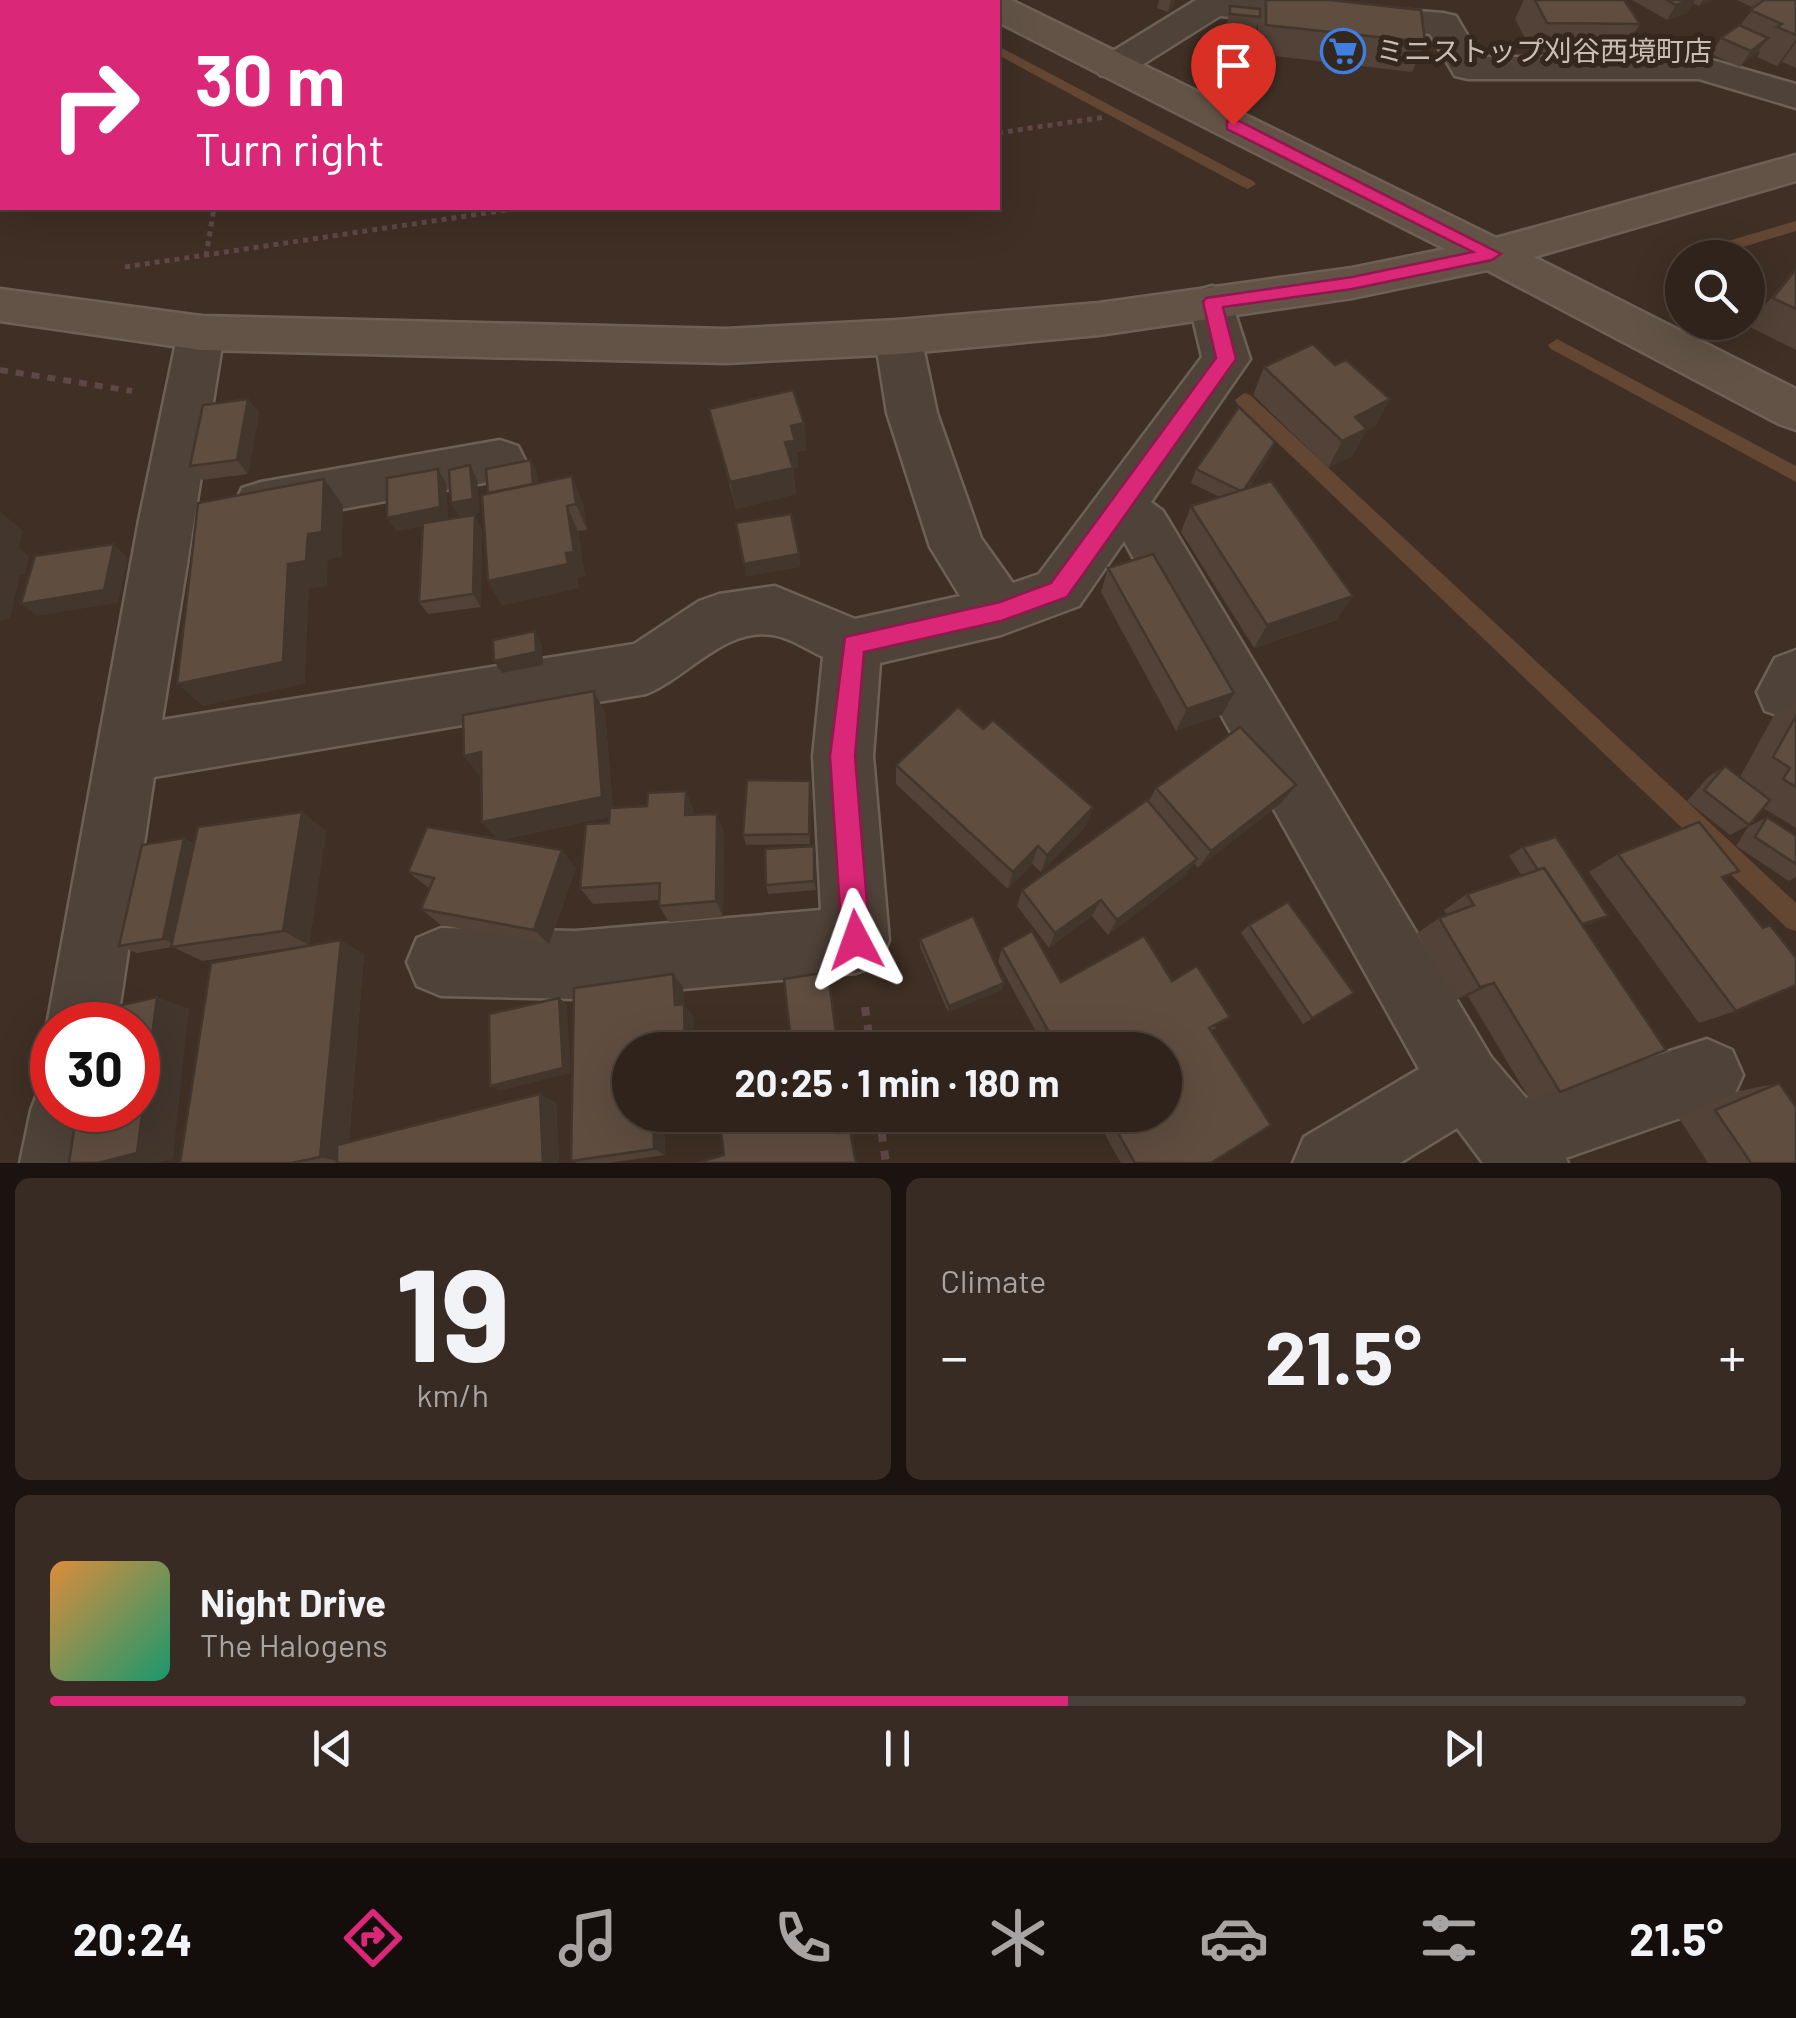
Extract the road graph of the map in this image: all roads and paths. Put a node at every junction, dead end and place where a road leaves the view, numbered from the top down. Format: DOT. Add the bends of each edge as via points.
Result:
graph roads {
  1 [pos="1000,9"];
  2 [pos="1439,12"];
  3 [pos="1114,66"];
  4 [pos="1168,93"];
  5 [pos="1796,96"];
  6 [pos="1000,133"];
  7 [pos="1796,168"];
  8 [pos="214,210"];
  9 [pos="507,210"];
  10 [pos="1492,254"];
  11 [pos="206,256"];
  12 [pos="124,267"];
  13 [pos="1212,302"];
  14 [pos="0,305"];
  15 [pos="201,334"];
  16 [pos="898,337"];
  17 [pos="0,370"];
  18 [pos="1796,411"];
  19 [pos="182,434"];
  20 [pos="500,460"];
  21 [pos="1120,508"];
  22 [pos="165,520"];
  23 [pos="1001,612"];
  24 [pos="853,644"];
  25 [pos="129,753"];
  26 [pos="442,962"];
  27 [pos="86,1002"];
  28 [pos="1707,1075"];
  29 [pos="1466,1082"];
  30 [pos="62,1132"];
  31 [pos="881,1132"];
  32 [pos="1521,1152"];
  33 [pos="57,1163"];
  34 [pos="886,1163"];
  35 [pos="1330,1163"];
  1 -- 3 [label="street"];
  2 -- 3 [label="street" via="1213,5"];
  2 -- 5 [label="street" via="1468,68 1700,68"];
  3 -- 4 [label="street"];
  4 -- 6 [label="path" via="1135,112"];
  4 -- 10 [label="street"];
  7 -- 10 [label="street"];
  8 -- 11 [label="path"];
  9 -- 11 [label="path"];
  10 -- 13 [label="street"];
  10 -- 18 [label="street"];
  11 -- 12 [label="path"];
  13 -- 16 [label="street"];
  13 -- 21 [label="street" via="1226,359"];
  14 -- 15 [label="street"];
  15 -- 16 [label="street" via="726,346"];
  15 -- 19 [label="street"];
  16 -- 23 [label="street" via="912,413 957,547"];
  17 -- 19 [label="path" via="138,392"];
  19 -- 22 [label="street"];
  20 -- 22 [label="street"];
  21 -- 23 [label="street" via="1059,590"];
  21 -- 29 [label="street" via="1144,526"];
  22 -- 25 [label="street"];
  23 -- 24 [label="street"];
  24 -- 25 [label="street" via="775,610 719,618 646,668"];
  24 -- 26 [label="street" via="843,756 856,940 576,964"];
  25 -- 27 [label="street"];
  28 -- 32 [label="street"];
  29 -- 32 [label="street"];
  29 -- 35 [label="street"];
  30 -- 33 [label="street"];
  31 -- 34 [label="path"];
}
